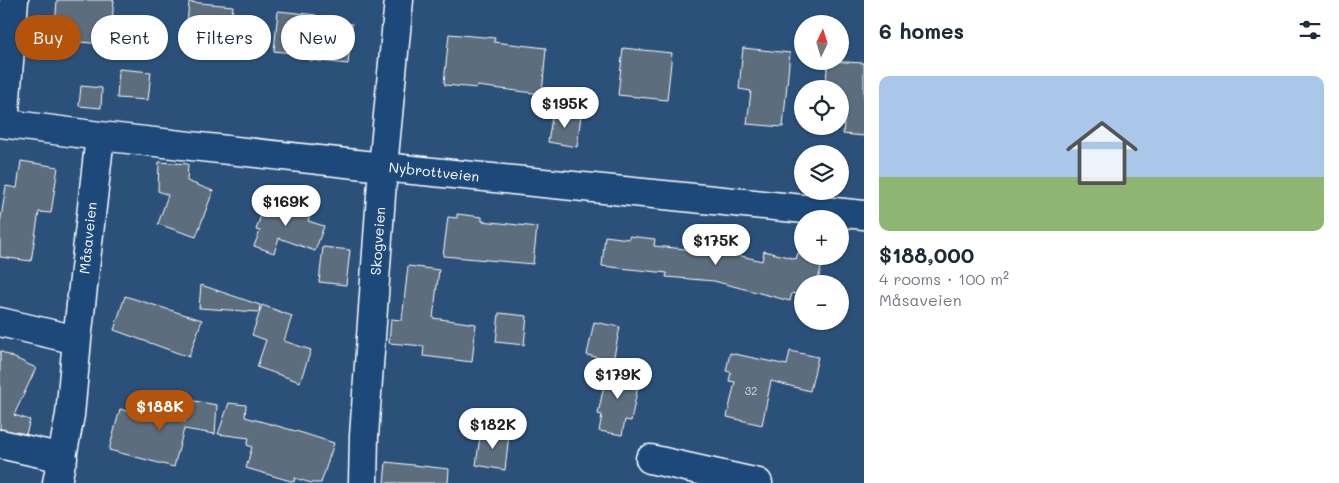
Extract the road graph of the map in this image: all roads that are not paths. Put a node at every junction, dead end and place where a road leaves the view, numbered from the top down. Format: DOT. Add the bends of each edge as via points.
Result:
graph roads {
  1 [pos="14,0"];
  2 [pos="399,0"];
  3 [pos="2,123"];
  4 [pos="100,136"];
  5 [pos="383,167"];
  6 [pos="864,215"];
  7 [pos="0,322"];
  8 [pos="76,340"];
  9 [pos="0,444"];
  10 [pos="650,459"];
  11 [pos="60,470"];
  12 [pos="362,483"];
  13 [pos="758,483"];
  1 -- 3 [label="street, Nybrottveien"];
  2 -- 5 [label="street, Skogveien"];
  3 -- 4 [label="street, Nybrottveien"];
  4 -- 5 [label="street, Nybrottveien"];
  4 -- 8 [label="street, Måsaveien"];
  5 -- 6 [label="street, Nybrottveien"];
  5 -- 12 [label="street, Skogveien"];
  7 -- 8 [label="street"];
  8 -- 11 [label="street, Måsaveien" via="70,415"];
  9 -- 11 [label="street, Måsaveien"];
  10 -- 13 [label="street"];
}
